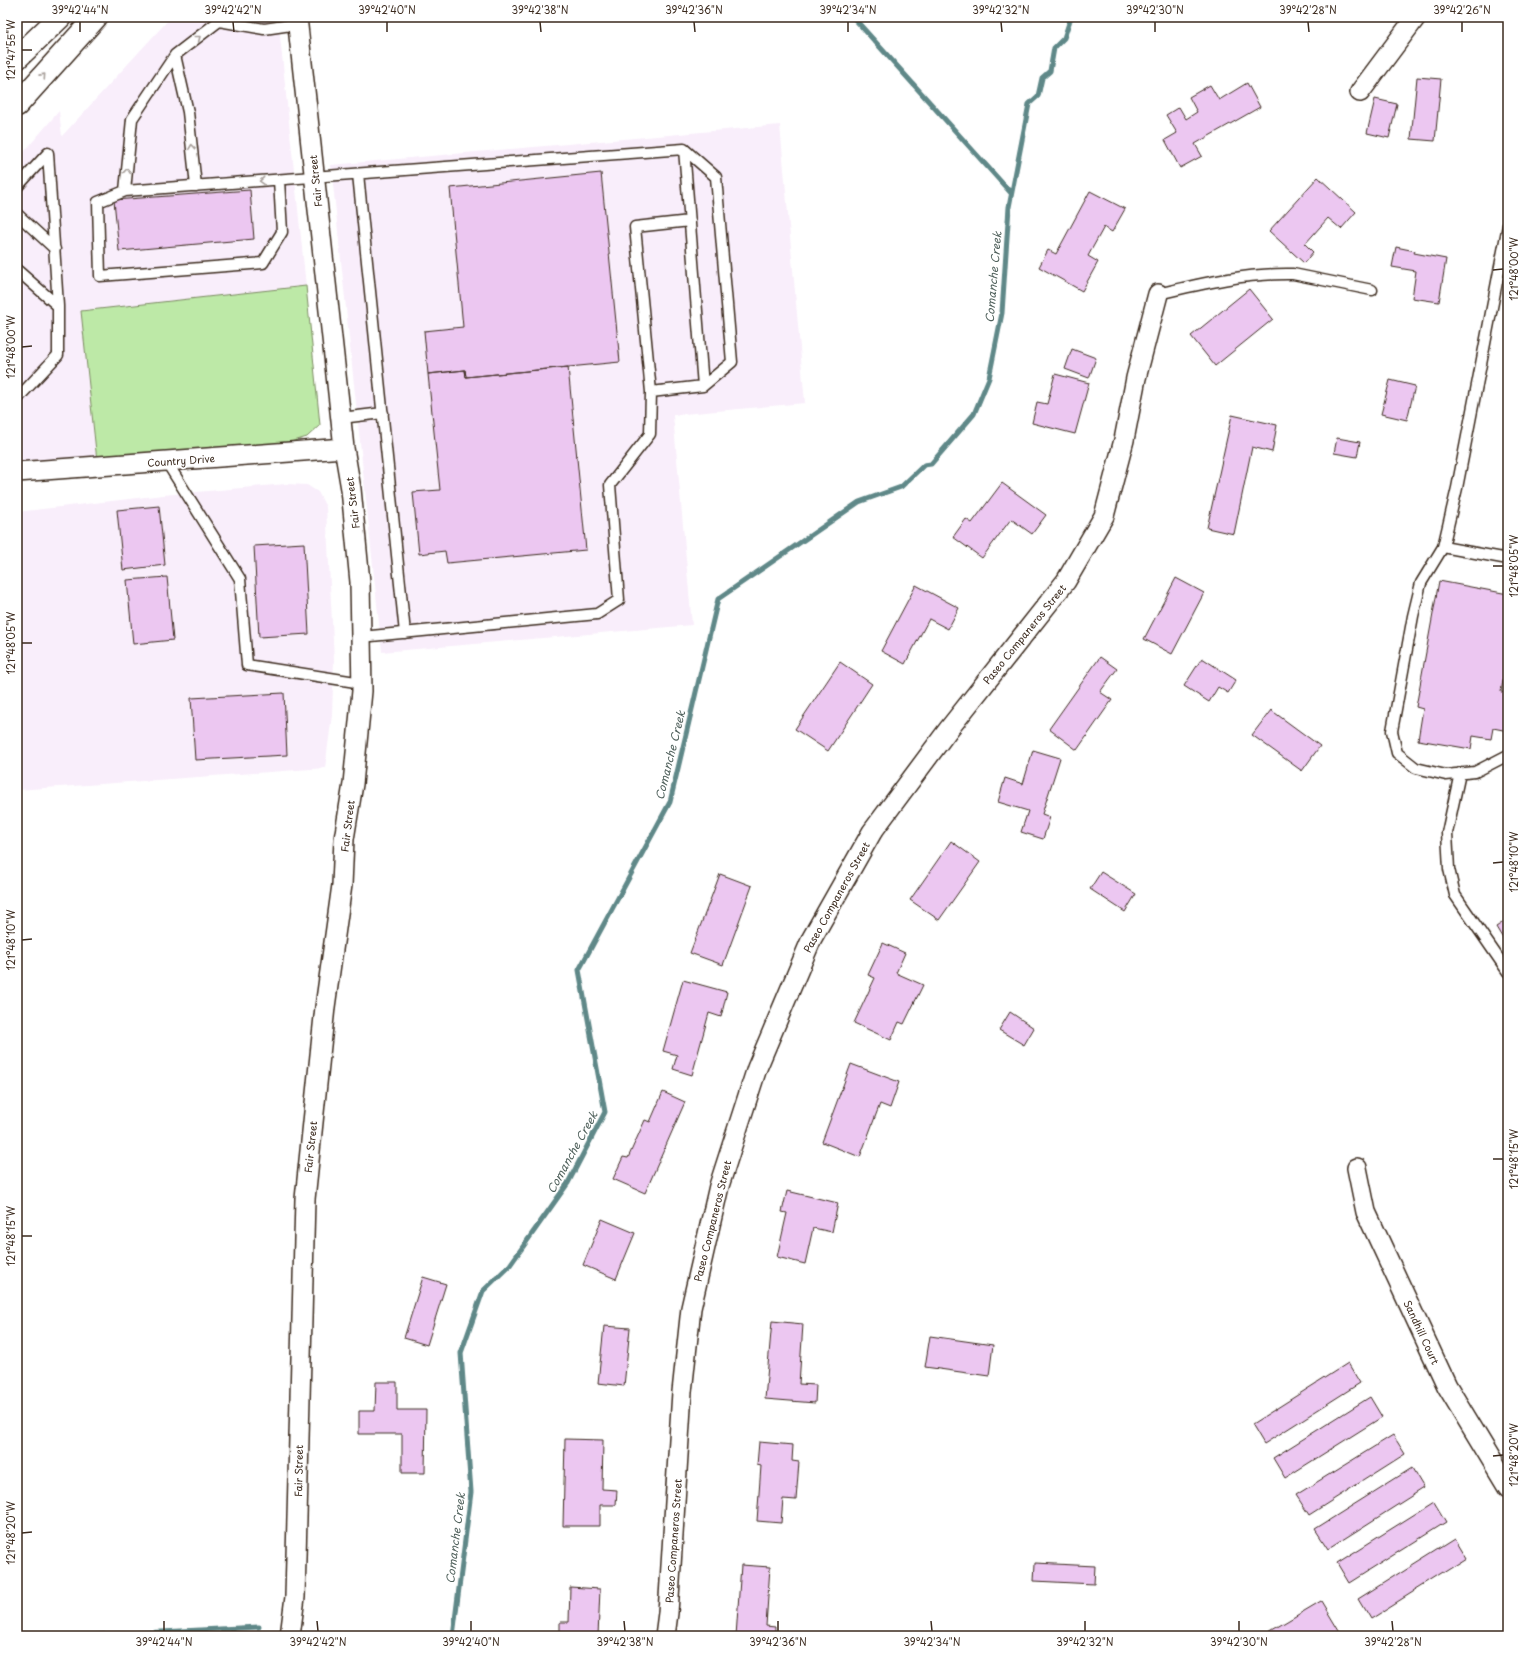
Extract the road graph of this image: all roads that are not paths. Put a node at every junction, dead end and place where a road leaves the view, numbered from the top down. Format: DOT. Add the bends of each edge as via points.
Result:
graph roads {
  1 [pos="60,17"];
  2 [pos="96,17"];
  3 [pos="1416,17"];
  4 [pos="297,21"];
  5 [pos="175,55"];
  6 [pos="17,58"];
  7 [pos="1360,92"];
  8 [pos="17,105"];
  9 [pos="684,149"];
  10 [pos="358,174"];
  11 [pos="315,177"];
  12 [pos="279,180"];
  13 [pos="17,186"];
  14 [pos="196,186"];
  15 [pos="125,191"];
  16 [pos="17,214"];
  17 [pos="690,221"];
  18 [pos="1508,226"];
  19 [pos="55,249"];
  20 [pos="17,270"];
  21 [pos="1372,290"];
  22 [pos="1158,294"];
  23 [pos="58,306"];
  24 [pos="703,386"];
  25 [pos="651,392"];
  26 [pos="17,399"];
  27 [pos="383,413"];
  28 [pos="341,418"];
  29 [pos="344,448"];
  30 [pos="166,461"];
  31 [pos="17,472"];
  32 [pos="1443,547"];
  33 [pos="1508,559"];
  34 [pos="405,633"];
  35 [pos="361,637"];
  36 [pos="362,683"];
  37 [pos="1508,755"];
  38 [pos="1460,773"];
  39 [pos="1508,972"];
  40 [pos="1357,1168"];
  41 [pos="1508,1487"];
  42 [pos="290,1636"];
  43 [pos="665,1636"];
  1 -- 6 [label="highway"];
  8 -- 2 [label="highway, one-way"];
  3 -- 7 [label="street"];
  5 -- 4 [label="lane, one-way" via="219,21 264,28"];
  4 -- 11 [label="street, Fair Street"];
  14 -- 5 [label="lane, one-way" via="188,112"];
  15 -- 5 [label="lane, one-way" via="132,119"];
  9 -- 10 [label="lane"];
  9 -- 17 [label="lane"];
  9 -- 24 [label="lane" via="716,177 732,354 732,362"];
  10 -- 11 [label="lane"];
  10 -- 27 [label="lane"];
  11 -- 12 [label="lane"];
  11 -- 28 [label="street, Fair Street"];
  12 -- 14 [label="lane, one-way"];
  12 -- 15 [label="lane" via="282,232 262,263 100,276 98,202"];
  13 -- 19 [label="lane" via="48,153"];
  14 -- 15 [label="lane"];
  16 -- 19 [label="lane"];
  17 -- 24 [label="lane"];
  17 -- 25 [label="lane" via="635,227"];
  18 -- 32 [label="lane" via="1457,488"];
  19 -- 23 [label="lane"];
  20 -- 23 [label="lane"];
  21 -- 22 [label="lane" via="1283,274 1213,281"];
  22 -- 43 [label="street, Paseo Companeros Street" via="1104,516 1066,582 948,730 872,832 812,938 757,1068 719,1186 691,1308 682,1392"];
  23 -- 26 [label="lane" via="58,355"];
  24 -- 25 [label="lane"];
  25 -- 34 [label="lane" via="650,434 610,485 619,600 597,614"];
  27 -- 28 [label="lane"];
  27 -- 34 [label="lane"];
  28 -- 29 [label="street, Fair Street"];
  29 -- 30 [label="street, Country Drive"];
  29 -- 35 [label="street, Fair Street" via="351,489 360,582"];
  30 -- 31 [label="street, Country Drive"];
  30 -- 36 [label="lane" via="240,579 247,665"];
  32 -- 33 [label="lane"];
  32 -- 38 [label="lane" via="1421,583 1392,731 1397,753 1416,768 1446,775"];
  34 -- 35 [label="lane"];
  35 -- 36 [label="street, Fair Street"];
  36 -- 42 [label="street, Fair Street" via="344,839 342,885 325,1006 305,1199 295,1597"];
  37 -- 38 [label="lane" via="1476,772"];
  38 -- 39 [label="lane" via="1447,833 1448,869 1455,895"];
  40 -- 41 [label="street, Sandhill Court" via="1366,1212 1447,1386"];
}
